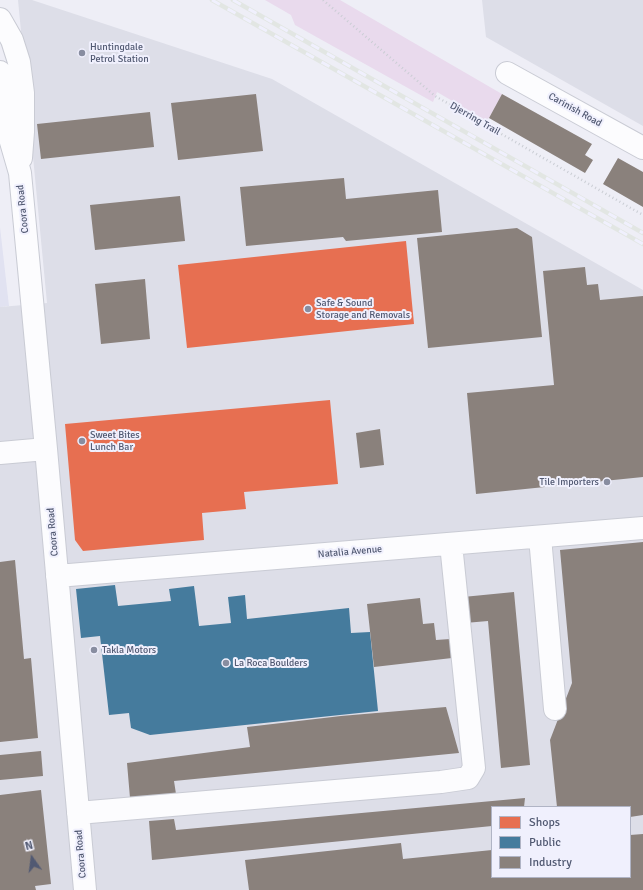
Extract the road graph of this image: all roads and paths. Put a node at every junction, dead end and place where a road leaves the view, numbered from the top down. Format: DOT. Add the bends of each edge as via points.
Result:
graph roads {
  1 [pos="323,0"];
  2 [pos="0,20"];
  3 [pos="0,72"];
  4 [pos="507,73"];
  5 [pos="643,148"];
  6 [pos="20,173"];
  7 [pos="643,214"];
  8 [pos="46,449"];
  9 [pos="0,453"];
  10 [pos="643,528"];
  11 [pos="540,537"];
  12 [pos="451,544"];
  13 [pos="57,576"];
  14 [pos="555,709"];
  15 [pos="78,813"];
  16 [pos="84,890"];
  1 -- 7 [label="path, Djerring Trail" via="435,96"];
  2 -- 6 [label="street, Coora Road" via="12,40 19,62 23,93"];
  3 -- 6 [label="street, Coora Road" via="9,135"];
  4 -- 5 [label="street, Carinish Road"];
  6 -- 8 [label="street, Coora Road"];
  8 -- 9 [label="street"];
  8 -- 13 [label="street, Coora Road"];
  10 -- 11 [label="street, Natalia Avenue"];
  11 -- 12 [label="street, Natalia Avenue"];
  11 -- 14 [label="street"];
  12 -- 13 [label="street, Natalia Avenue"];
  12 -- 15 [label="street" via="474,768 468,778"];
  13 -- 15 [label="street, Coora Road"];
  15 -- 16 [label="street, Coora Road"];
}
